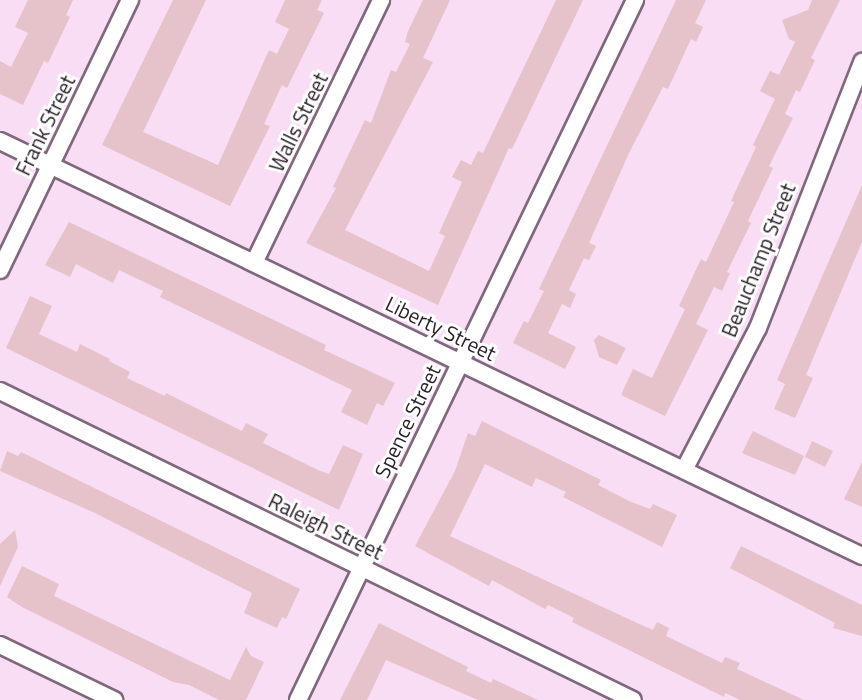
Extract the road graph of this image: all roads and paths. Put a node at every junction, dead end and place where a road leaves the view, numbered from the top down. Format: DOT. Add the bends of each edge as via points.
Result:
graph roads {
  1 [pos="130,0"];
  2 [pos="381,0"];
  3 [pos="635,0"];
  4 [pos="862,62"];
  5 [pos="0,141"];
  6 [pos="51,165"];
  7 [pos="255,263"];
  8 [pos="0,270"];
  9 [pos="460,363"];
  10 [pos="0,391"];
  11 [pos="684,470"];
  12 [pos="862,556"];
  13 [pos="362,568"];
  14 [pos="0,645"];
  15 [pos="114,700"];
  16 [pos="298,700"];
  17 [pos="633,700"];
  1 -- 6 [label="street, Frank Street"];
  2 -- 7 [label="street, Walls Street"];
  3 -- 9 [label="street, Spence Street"];
  4 -- 11 [label="street, Beauchamp Street" via="758,327"];
  5 -- 6 [label="street, Liberty Street"];
  6 -- 7 [label="street, Liberty Street"];
  6 -- 8 [label="street, Frank Street"];
  7 -- 9 [label="street, Liberty Street"];
  9 -- 11 [label="street, Liberty Street"];
  9 -- 13 [label="street, Spence Street"];
  10 -- 13 [label="street, Raleigh Street"];
  11 -- 12 [label="street, Liberty Street"];
  13 -- 16 [label="street, Spence Street"];
  13 -- 17 [label="street, Raleigh Street"];
  14 -- 15 [label="street"];
}
